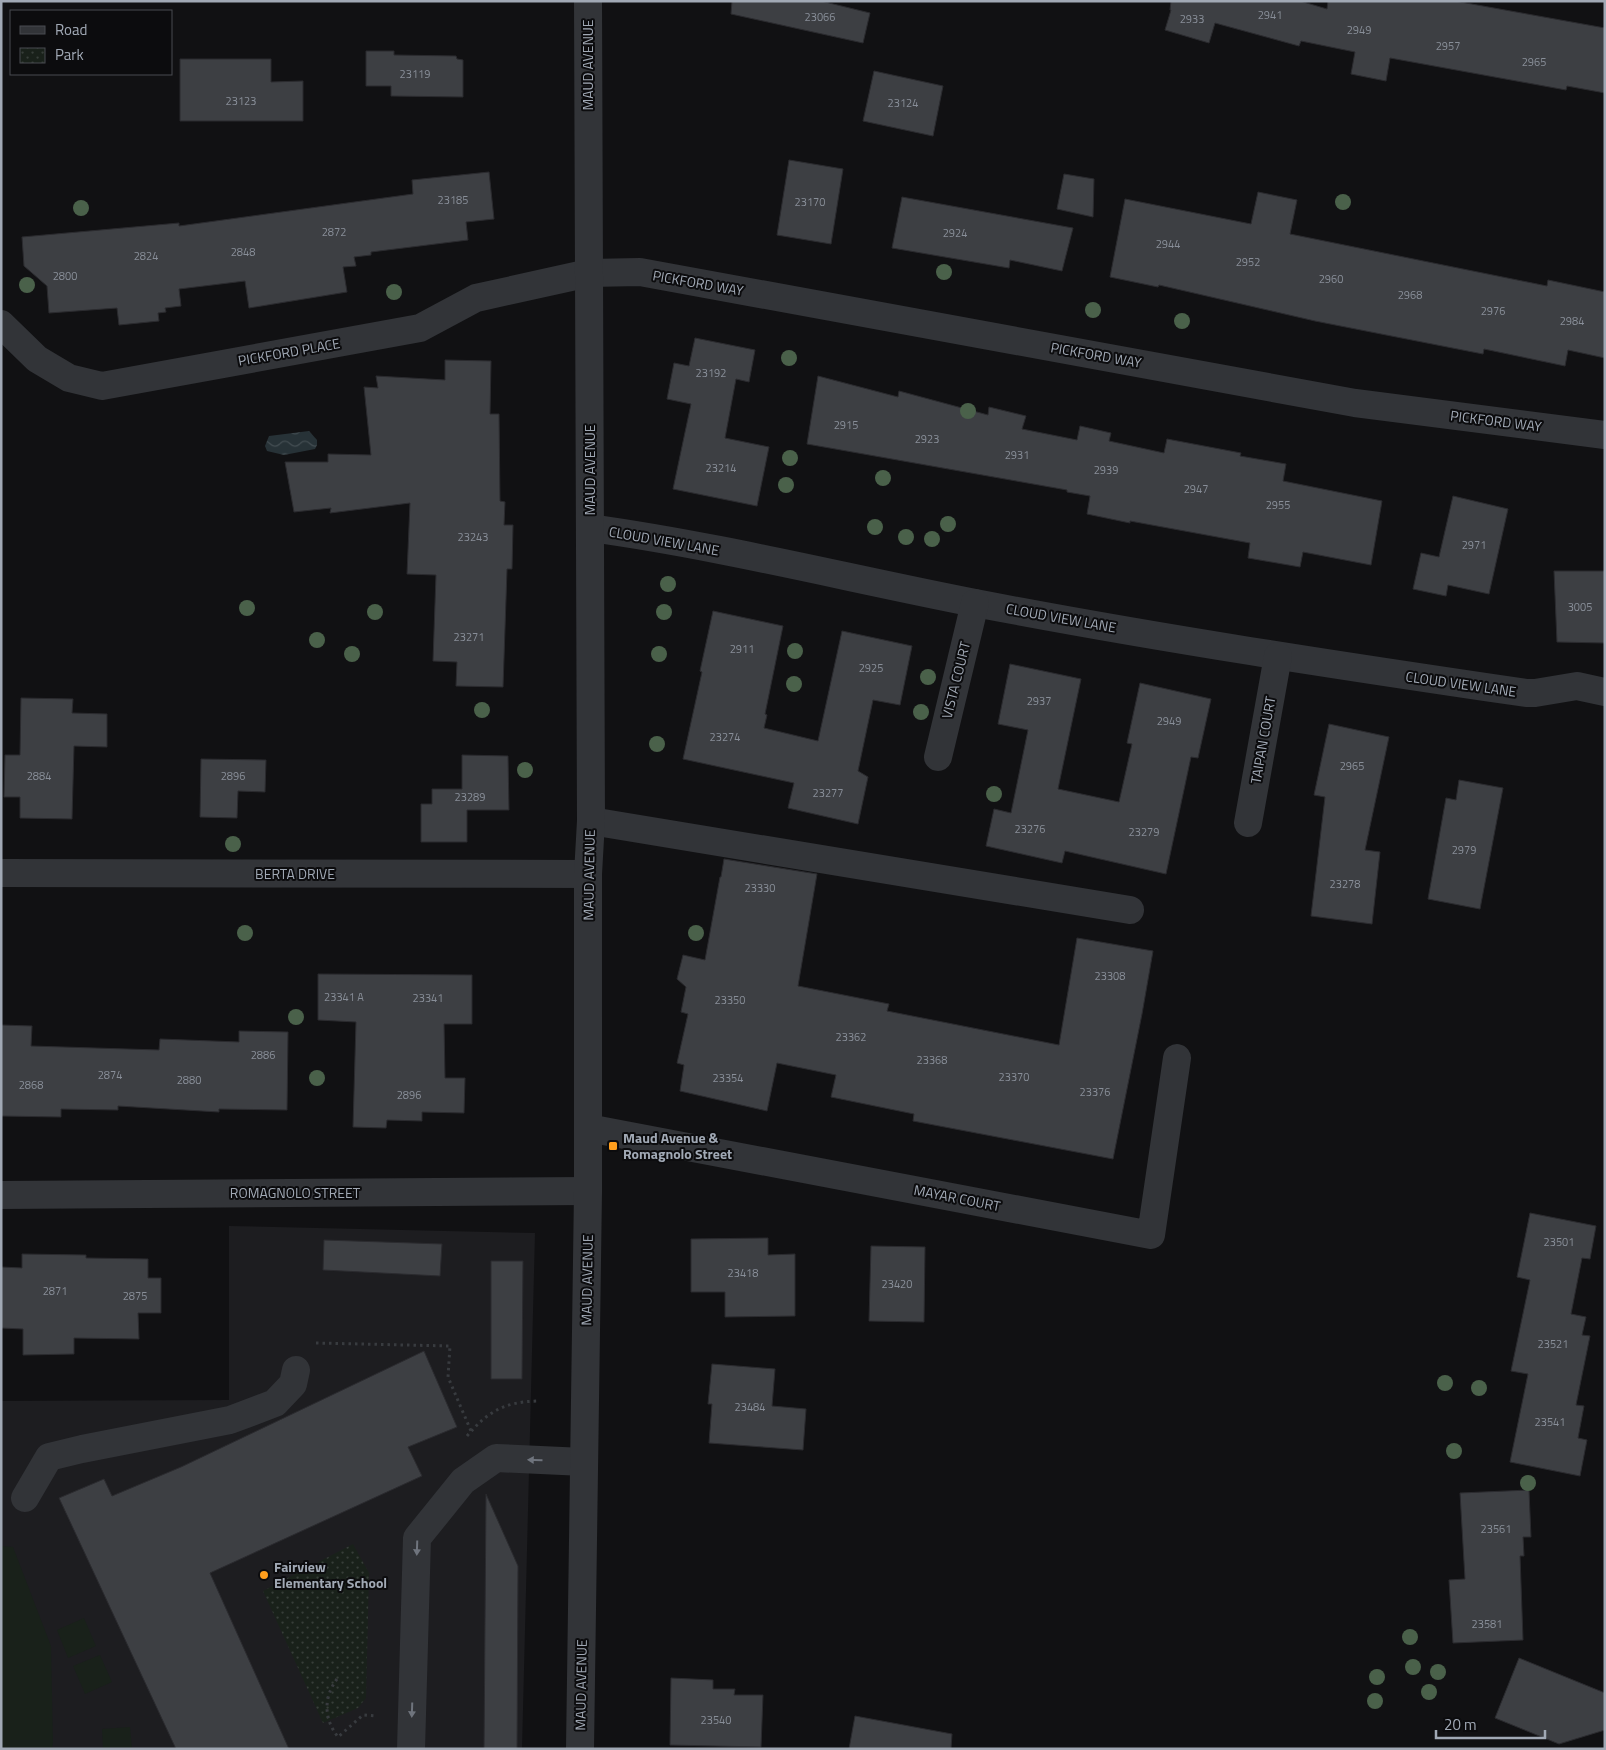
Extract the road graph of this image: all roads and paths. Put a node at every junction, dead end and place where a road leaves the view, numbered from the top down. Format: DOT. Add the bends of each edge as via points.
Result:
graph roads {
  1 [pos="588,1"];
  2 [pos="589,273"];
  3 [pos="1,324"];
  4 [pos="1605,436"];
  5 [pos="590,528"];
  6 [pos="975,603"];
  7 [pos="1278,656"];
  8 [pos="1605,692"];
  9 [pos="938,757"];
  10 [pos="591,821"];
  11 [pos="1248,823"];
  12 [pos="1,873"];
  13 [pos="588,874"];
  14 [pos="1130,910"];
  15 [pos="1177,1058"];
  16 [pos="588,1128"];
  17 [pos="588,1191"];
  18 [pos="1,1195"];
  19 [pos="307,1343"];
  20 [pos="296,1370"];
  21 [pos="471,1431"];
  22 [pos="584,1462"];
  23 [pos="25,1498"];
  24 [pos="337,1679"];
  25 [pos="377,1716"];
  26 [pos="411,1749"];
  27 [pos="580,1749"];
  1 -- 2 [label="street, MAUD AVENUE"];
  2 -- 3 [label="street, PICKFORD PLACE" via="476,298 420,328 102,386 69,378 37,359"];
  2 -- 4 [label="street, PICKFORD WAY" via="650,274 1355,403"];
  2 -- 5 [label="street, MAUD AVENUE"];
  5 -- 6 [label="street, CLOUD VIEW LANE" via="651,537"];
  5 -- 10 [label="street, MAUD AVENUE"];
  6 -- 7 [label="street, CLOUD VIEW LANE"];
  6 -- 9 [label="street, VISTA COURT"];
  7 -- 8 [label="street, CLOUD VIEW LANE" via="1535,693 1577,686"];
  7 -- 11 [label="street, TAIPAN COURT"];
  10 -- 13 [label="street, MAUD AVENUE"];
  10 -- 14 [label="street"];
  12 -- 13 [label="street, BERTA DRIVE"];
  13 -- 16 [label="street, MAUD AVENUE"];
  15 -- 16 [label="street, MAYAR COURT" via="1150,1235"];
  16 -- 17 [label="street, MAUD AVENUE"];
  17 -- 18 [label="street, ROMAGNOLO STREET"];
  17 -- 22 [label="street, MAUD AVENUE"];
  19 -- 21 [label="path" via="450,1346 448,1377"];
  20 -- 23 [label="street" via="293,1384 275,1403 230,1420 49,1457"];
  22 -- 26 [label="street, one-way" via="496,1458 463,1482 417,1538"];
  22 -- 27 [label="street, MAUD AVENUE"];
  24 -- 25 [label="path" via="326,1710 338,1737 363,1715"];
}
